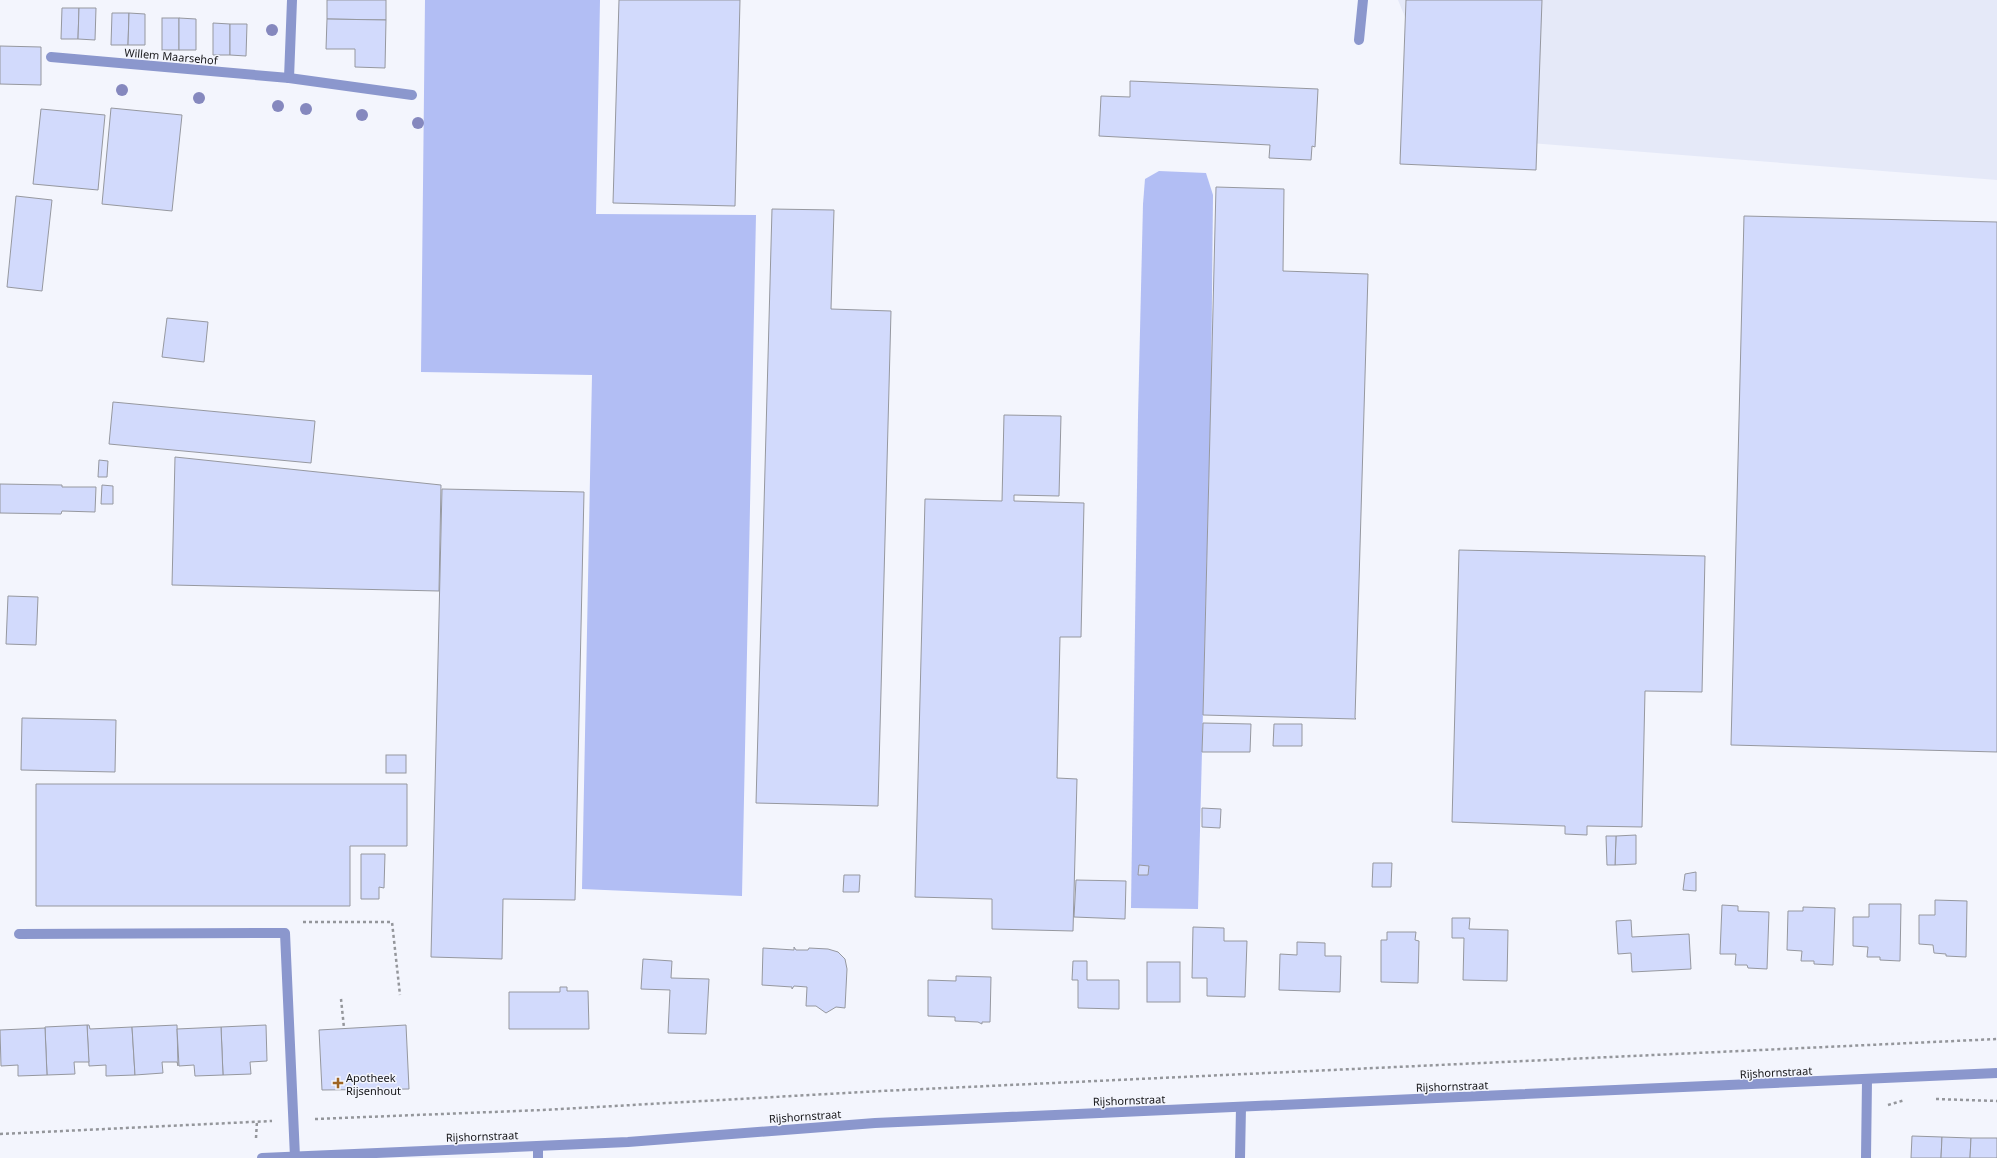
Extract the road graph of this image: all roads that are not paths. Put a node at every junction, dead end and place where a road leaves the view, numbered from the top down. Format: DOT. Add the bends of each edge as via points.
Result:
graph roads {
  1 [pos="292,0"];
  2 [pos="1363,0"];
  3 [pos="1359,40"];
  4 [pos="51,57"];
  5 [pos="289,78"];
  6 [pos="412,95"];
  7 [pos="18,934"];
  8 [pos="1997,1073"];
  9 [pos="1867,1080"];
  10 [pos="1241,1107"];
  11 [pos="538,1146"];
  12 [pos="295,1157"];
  13 [pos="262,1158"];
  14 [pos="538,1158"];
  15 [pos="1240,1158"];
  16 [pos="1866,1158"];
  1 -- 5 [label="street"];
  2 -- 3 [label="street"];
  4 -- 5 [label="street, Willem Maarsehof"];
  5 -- 6 [label="street, Willem Maarsehof"];
  7 -- 12 [label="street" via="285,933"];
  8 -- 9 [label="street, Rijshornstraat"];
  9 -- 10 [label="street, Rijshornstraat"];
  9 -- 16 [label="street"];
  10 -- 11 [label="street, Rijshornstraat" via="875,1123 628,1142"];
  10 -- 15 [label="street"];
  11 -- 12 [label="street, Rijshornstraat"];
  11 -- 14 [label="street"];
  12 -- 13 [label="street, Rijshornstraat"];
}
